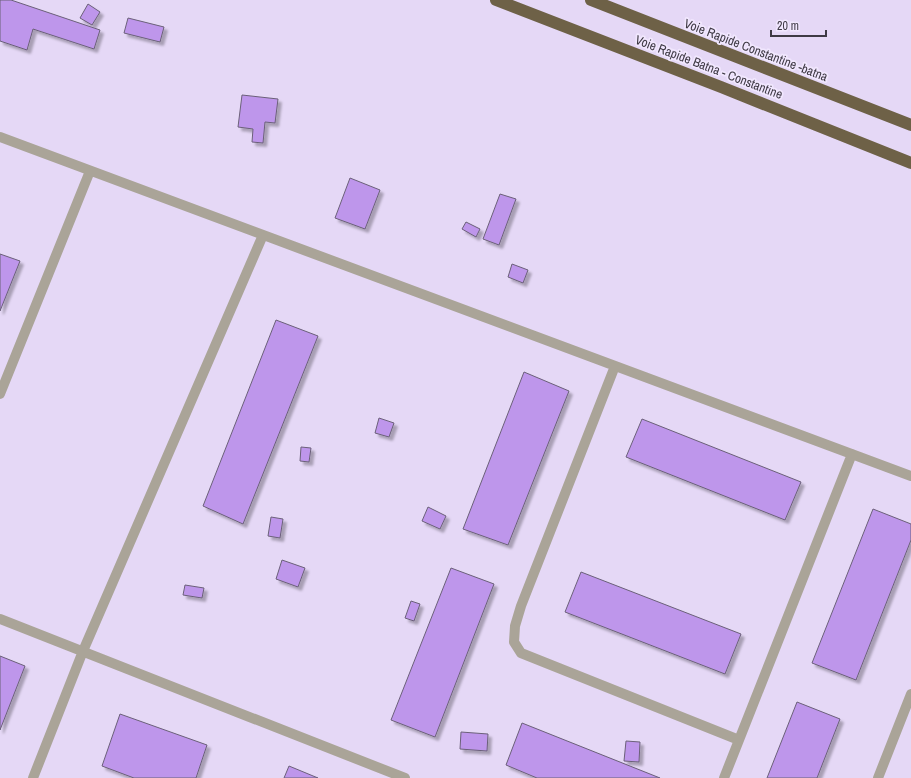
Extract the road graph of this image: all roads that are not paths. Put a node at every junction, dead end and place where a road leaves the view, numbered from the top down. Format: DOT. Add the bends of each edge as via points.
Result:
graph roads {
  1 [pos="496,0"];
  2 [pos="591,0"];
  3 [pos="911,125"];
  4 [pos="0,137"];
  5 [pos="911,163"];
  6 [pos="90,171"];
  7 [pos="262,235"];
  8 [pos="615,366"];
  9 [pos="0,394"];
  10 [pos="852,454"];
  11 [pos="911,476"];
  12 [pos="0,619"];
  13 [pos="83,651"];
  14 [pos="911,694"];
  15 [pos="738,740"];
  16 [pos="33,778"];
  17 [pos="405,778"];
  18 [pos="724,778"];
  19 [pos="878,778"];
  1 -- 5 [label="highway, Voie Rapide Batna - Constantine"];
  2 -- 3 [label="highway, Voie Rapide Constantine -batna"];
  4 -- 6 [label="lane"];
  6 -- 7 [label="lane"];
  6 -- 9 [label="lane"];
  7 -- 8 [label="lane"];
  7 -- 13 [label="lane"];
  8 -- 10 [label="lane"];
  8 -- 15 [label="lane" via="521,606 515,626 514,642 521,653"];
  10 -- 11 [label="lane"];
  10 -- 15 [label="lane"];
  12 -- 13 [label="lane"];
  13 -- 16 [label="lane"];
  13 -- 17 [label="lane"];
  14 -- 19 [label="lane"];
  15 -- 18 [label="lane"];
}
